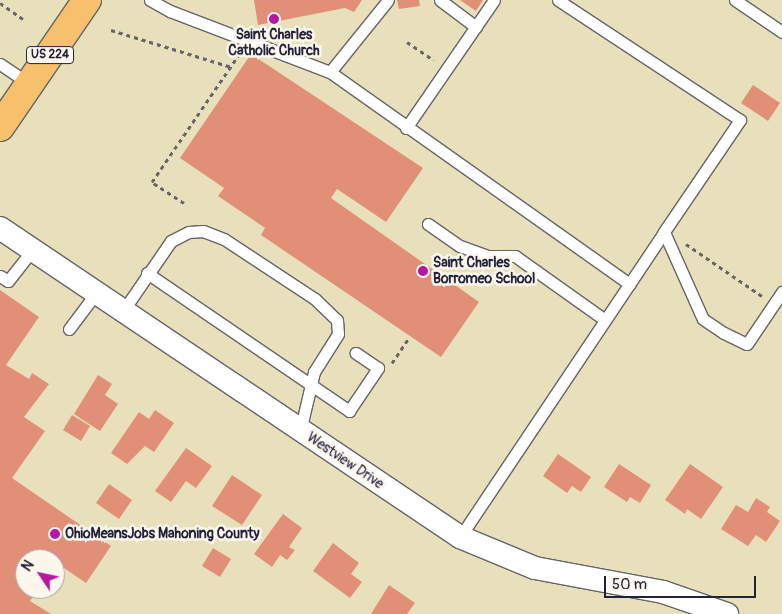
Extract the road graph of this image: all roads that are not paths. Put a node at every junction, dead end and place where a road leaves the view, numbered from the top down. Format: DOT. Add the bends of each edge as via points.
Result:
graph roads {
  1 [pos="87,0"];
  2 [pos="150,0"];
  3 [pos="388,0"];
  4 [pos="440,0"];
  5 [pos="494,0"];
  6 [pos="558,0"];
  7 [pos="734,0"];
  8 [pos="476,27"];
  9 [pos="782,32"];
  10 [pos="0,64"];
  11 [pos="330,72"];
  12 [pos="30,84"];
  13 [pos="0,127"];
  14 [pos="406,128"];
  15 [pos="428,224"];
  16 [pos="0,228"];
  17 [pos="665,230"];
  18 [pos="32,250"];
  19 [pos="147,273"];
  20 [pos="0,276"];
  21 [pos="629,284"];
  22 [pos="782,292"];
  23 [pos="96,293"];
  24 [pos="123,311"];
  25 [pos="605,320"];
  26 [pos="69,329"];
  27 [pos="356,353"];
  28 [pos="312,385"];
  29 [pos="300,431"];
  30 [pos="460,537"];
  31 [pos="727,614"];
  1 -- 12 [label="main road, US 224"];
  2 -- 11 [label="lane" via="170,11"];
  3 -- 11 [label="lane"];
  4 -- 8 [label="lane"];
  5 -- 8 [label="lane"];
  6 -- 17 [label="lane" via="740,120"];
  7 -- 9 [label="lane"];
  8 -- 14 [label="lane"];
  10 -- 12 [label="lane"];
  11 -- 14 [label="lane"];
  12 -- 13 [label="main road, US 224"];
  14 -- 21 [label="lane"];
  15 -- 25 [label="lane" via="460,246 488,256 515,256"];
  16 -- 18 [label="street, Westview Drive"];
  17 -- 21 [label="lane"];
  17 -- 22 [label="lane" via="703,319 746,344"];
  18 -- 20 [label="lane" via="8,281"];
  18 -- 23 [label="street, Westview Drive"];
  19 -- 24 [label="lane"];
  19 -- 28 [label="lane"];
  19 -- 28 [label="lane" via="171,241 189,232 203,232 224,239 315,299 337,320 338,334 314,372"];
  21 -- 25 [label="lane"];
  23 -- 24 [label="street, Westview Drive"];
  23 -- 26 [label="lane"];
  24 -- 29 [label="street, Westview Drive"];
  25 -- 30 [label="lane"];
  27 -- 28 [label="lane" via="378,368 349,411"];
  28 -- 29 [label="lane"];
  29 -- 30 [label="street, Westview Drive"];
  30 -- 31 [label="street, Westview Drive" via="535,568 663,592"];
}
